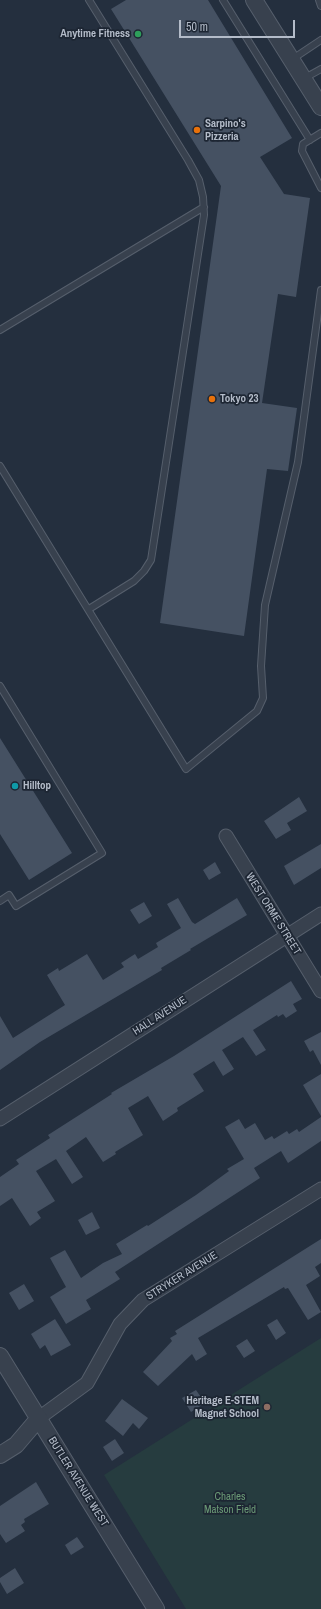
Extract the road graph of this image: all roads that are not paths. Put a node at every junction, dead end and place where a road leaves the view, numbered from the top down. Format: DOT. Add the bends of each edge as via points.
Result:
graph roads {
  1 [pos="88,0"];
  2 [pos="223,0"];
  3 [pos="254,0"];
  4 [pos="319,0"];
  5 [pos="321,6"];
  6 [pos="321,40"];
  7 [pos="292,60"];
  8 [pos="321,69"];
  9 [pos="304,79"];
  10 [pos="321,107"];
  11 [pos="321,133"];
  12 [pos="310,140"];
  13 [pos="321,188"];
  14 [pos="204,207"];
  15 [pos="321,290"];
  16 [pos="0,330"];
  17 [pos="0,466"];
  18 [pos="89,609"];
  19 [pos="0,686"];
  20 [pos="226,836"];
  21 [pos="0,901"];
  22 [pos="321,914"];
  23 [pos="287,936"];
  24 [pos="321,991"];
  25 [pos="0,1119"];
  26 [pos="321,1189"];
  27 [pos="0,1356"];
  28 [pos="39,1418"];
  29 [pos="0,1456"];
  30 [pos="156,1609"];
  1 -- 14 [label="lane" via="188,160 199,180"];
  2 -- 12 [label="lane"];
  3 -- 7 [label="street"];
  4 -- 5 [label="lane"];
  6 -- 7 [label="lane"];
  7 -- 9 [label="street"];
  8 -- 9 [label="lane"];
  9 -- 10 [label="street"];
  11 -- 12 [label="lane"];
  12 -- 13 [label="lane" via="303,144 302,151"];
  14 -- 16 [label="lane"];
  14 -- 18 [label="lane" via="151,560 134,581"];
  15 -- 18 [label="lane" via="298,462 265,605 262,698 257,711 186,769"];
  17 -- 18 [label="lane"];
  19 -- 21 [label="lane" via="102,853 16,906 9,895"];
  20 -- 23 [label="street, WEST ORME STREET"];
  22 -- 23 [label="street, HALL AVENUE"];
  23 -- 24 [label="street, WEST ORME STREET"];
  23 -- 25 [label="street, HALL AVENUE"];
  26 -- 28 [label="street, STRYKER AVENUE" via="143,1300 120,1324 86,1384"];
  27 -- 28 [label="street, BUTLER AVENUE WEST"];
  28 -- 29 [label="street, STRYKER AVENUE" via="16,1445"];
  28 -- 30 [label="street, BUTLER AVENUE WEST"];
}
